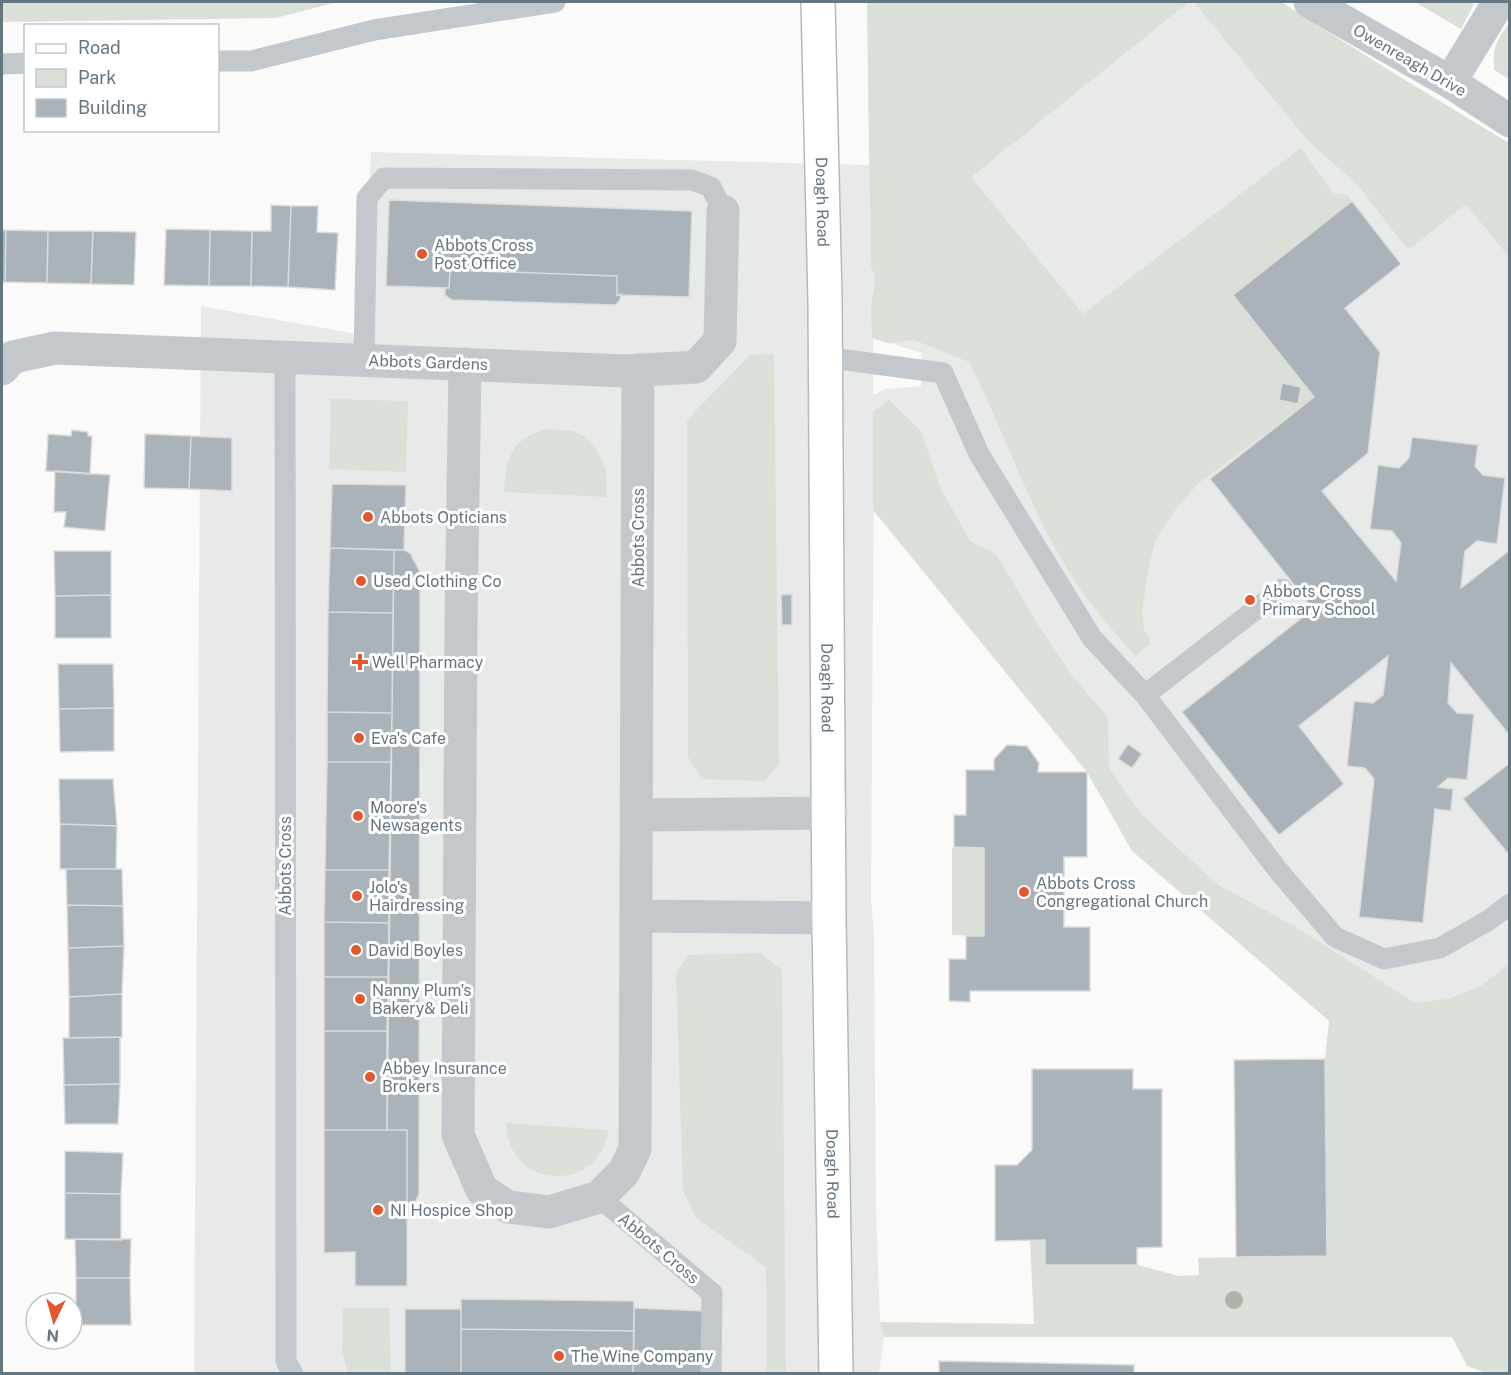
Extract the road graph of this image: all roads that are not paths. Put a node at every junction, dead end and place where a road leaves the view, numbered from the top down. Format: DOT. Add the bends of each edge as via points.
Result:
graph roads {
  1 [pos="555,2"];
  2 [pos="818,2"];
  3 [pos="1310,2"];
  4 [pos="1499,2"];
  5 [pos="219,61"];
  6 [pos="24,63"];
  7 [pos="2,64"];
  8 [pos="1450,82"];
  9 [pos="1509,121"];
  10 [pos="723,211"];
  11 [pos="285,357"];
  12 [pos="824,357"];
  13 [pos="364,360"];
  14 [pos="465,364"];
  15 [pos="2,369"];
  16 [pos="638,370"];
  17 [pos="1282,589"];
  18 [pos="1145,695"];
  19 [pos="830,813"];
  20 [pos="636,815"];
  21 [pos="1509,904"];
  22 [pos="636,916"];
  23 [pos="830,918"];
  24 [pos="599,1197"];
  25 [pos="293,1374"];
  26 [pos="711,1374"];
  27 [pos="836,1374"];
  1 -- 5 [label="lane" via="374,30 251,61"];
  2 -- 12 [label="main road, Doagh Road"];
  3 -- 8 [label="street, Owenreagh Drive"];
  4 -- 8 [label="street"];
  6 -- 7 [label="lane"];
  8 -- 9 [label="street, Owenreagh Drive"];
  10 -- 13 [label="lane" via="711,187 692,180 384,178 367,198"];
  10 -- 16 [label="street, Abbots Gardens" via="720,341 696,367"];
  11 -- 13 [label="street, Abbots Gardens"];
  11 -- 15 [label="street, Abbots Gardens" via="55,348 13,357"];
  11 -- 25 [label="lane, Abbots Cross" via="286,1361"];
  12 -- 18 [label="lane" via="943,373 979,454 1092,638"];
  12 -- 19 [label="main road, Doagh Road"];
  13 -- 14 [label="street, Abbots Gardens"];
  14 -- 16 [label="street, Abbots Gardens"];
  14 -- 24 [label="street, Abbots Cross" via="458,1136 482,1190 508,1207 549,1212"];
  16 -- 20 [label="street, Abbots Cross"];
  17 -- 18 [label="lane"];
  18 -- 21 [label="lane" via="1277,869 1335,937 1384,959 1440,948"];
  19 -- 20 [label="street"];
  19 -- 23 [label="main road, Doagh Road"];
  20 -- 22 [label="street, Abbots Cross"];
  22 -- 23 [label="street"];
  22 -- 24 [label="street, Abbots Cross" via="635,1149 624,1172"];
  23 -- 27 [label="main road, Doagh Road"];
  24 -- 26 [label="lane, Abbots Cross" via="712,1293"];
}
